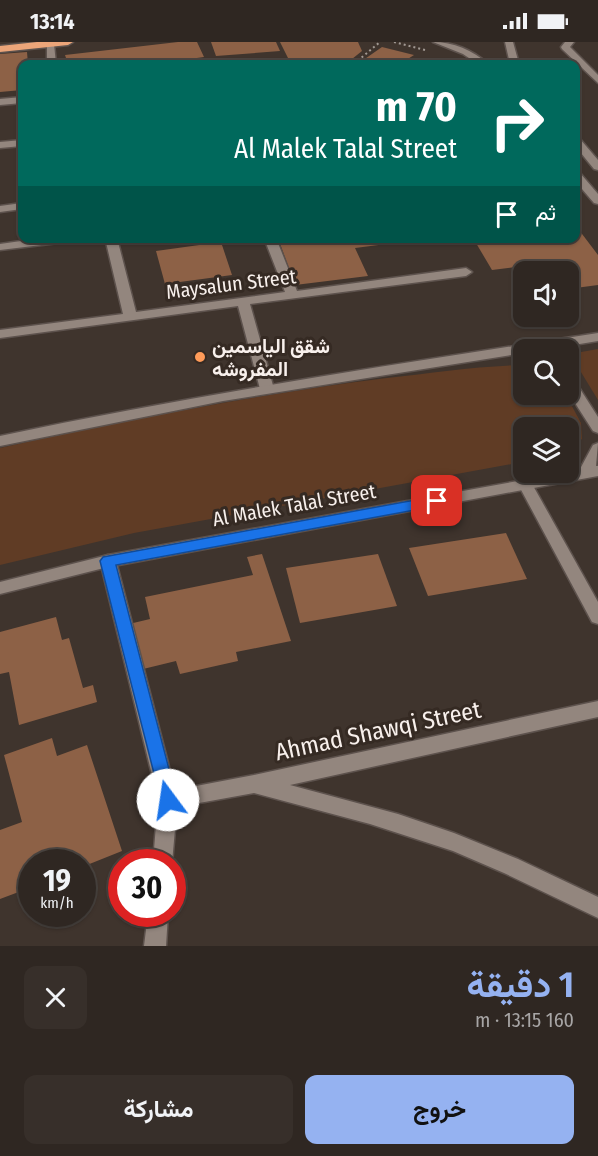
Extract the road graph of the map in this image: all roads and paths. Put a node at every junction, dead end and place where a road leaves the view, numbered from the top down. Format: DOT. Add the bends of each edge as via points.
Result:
graph roads {
  1 [pos="68,42"];
  2 [pos="380,42"];
  3 [pos="437,42"];
  4 [pos="509,42"];
  5 [pos="570,42"];
  6 [pos="50,44"];
  7 [pos="0,49"];
  8 [pos="52,60"];
  9 [pos="359,60"];
  10 [pos="477,60"];
  11 [pos="514,60"];
  12 [pos="578,60"];
  13 [pos="580,62"];
  14 [pos="598,80"];
  15 [pos="18,100"];
  16 [pos="0,102"];
  17 [pos="18,143"];
  18 [pos="0,145"];
  19 [pos="580,146"];
  20 [pos="598,167"];
  21 [pos="580,180"];
  22 [pos="598,201"];
  23 [pos="18,207"];
  24 [pos="0,209"];
  25 [pos="33,243"];
  26 [pos="112,243"];
  27 [pos="272,243"];
  28 [pos="0,247"];
  29 [pos="466,272"];
  30 [pos="293,296"];
  31 [pos="243,301"];
  32 [pos="130,315"];
  33 [pos="0,334"];
  34 [pos="598,337"];
  35 [pos="579,340"];
  36 [pos="513,352"];
  37 [pos="267,389"];
  38 [pos="579,398"];
  39 [pos="598,428"];
  40 [pos="0,441"];
  41 [pos="598,448"];
  42 [pos="591,472"];
  43 [pos="526,486"];
  44 [pos="108,561"];
  45 [pos="0,588"];
  46 [pos="598,617"];
  47 [pos="598,709"];
  48 [pos="254,784"];
  49 [pos="168,800"];
  50 [pos="164,849"];
  51 [pos="598,908"];
  52 [pos="157,927"];
  53 [pos="155,946"];
  1 -- 6 [label="highway"];
  2 -- 9 [label="path"];
  3 -- 10 [label="street"];
  4 -- 11 [label="street"];
  5 -- 12 [label="street" via="565,47"];
  6 -- 7 [label="highway"];
  6 -- 8 [label="street"];
  13 -- 14 [label="street"];
  15 -- 16 [label="street"];
  17 -- 18 [label="street"];
  19 -- 20 [label="street"];
  21 -- 22 [label="street"];
  23 -- 24 [label="street"];
  25 -- 28 [label="street"];
  26 -- 32 [label="street"];
  27 -- 30 [label="street"];
  29 -- 30 [label="street, Maysalun Street"];
  30 -- 31 [label="street, Maysalun Street"];
  31 -- 32 [label="street, Maysalun Street"];
  31 -- 37 [label="street"];
  32 -- 33 [label="street, Maysalun Street"];
  34 -- 35 [label="street"];
  36 -- 37 [label="street"];
  37 -- 40 [label="street"];
  38 -- 39 [label="street"];
  41 -- 42 [label="street"];
  42 -- 43 [label="street, Al Malek Talal Street"];
  43 -- 44 [label="street, Al Malek Talal Street"];
  43 -- 46 [label="street"];
  44 -- 45 [label="street, Al Malek Talal Street"];
  44 -- 49 [label="street"];
  47 -- 48 [label="street, Ahmad Shawqi Street"];
  48 -- 49 [label="street, Ahmad Shawqi Street"];
  48 -- 51 [label="street" via="438,837 492,857"];
  49 -- 50 [label="street"];
  52 -- 53 [label="street"];
}
